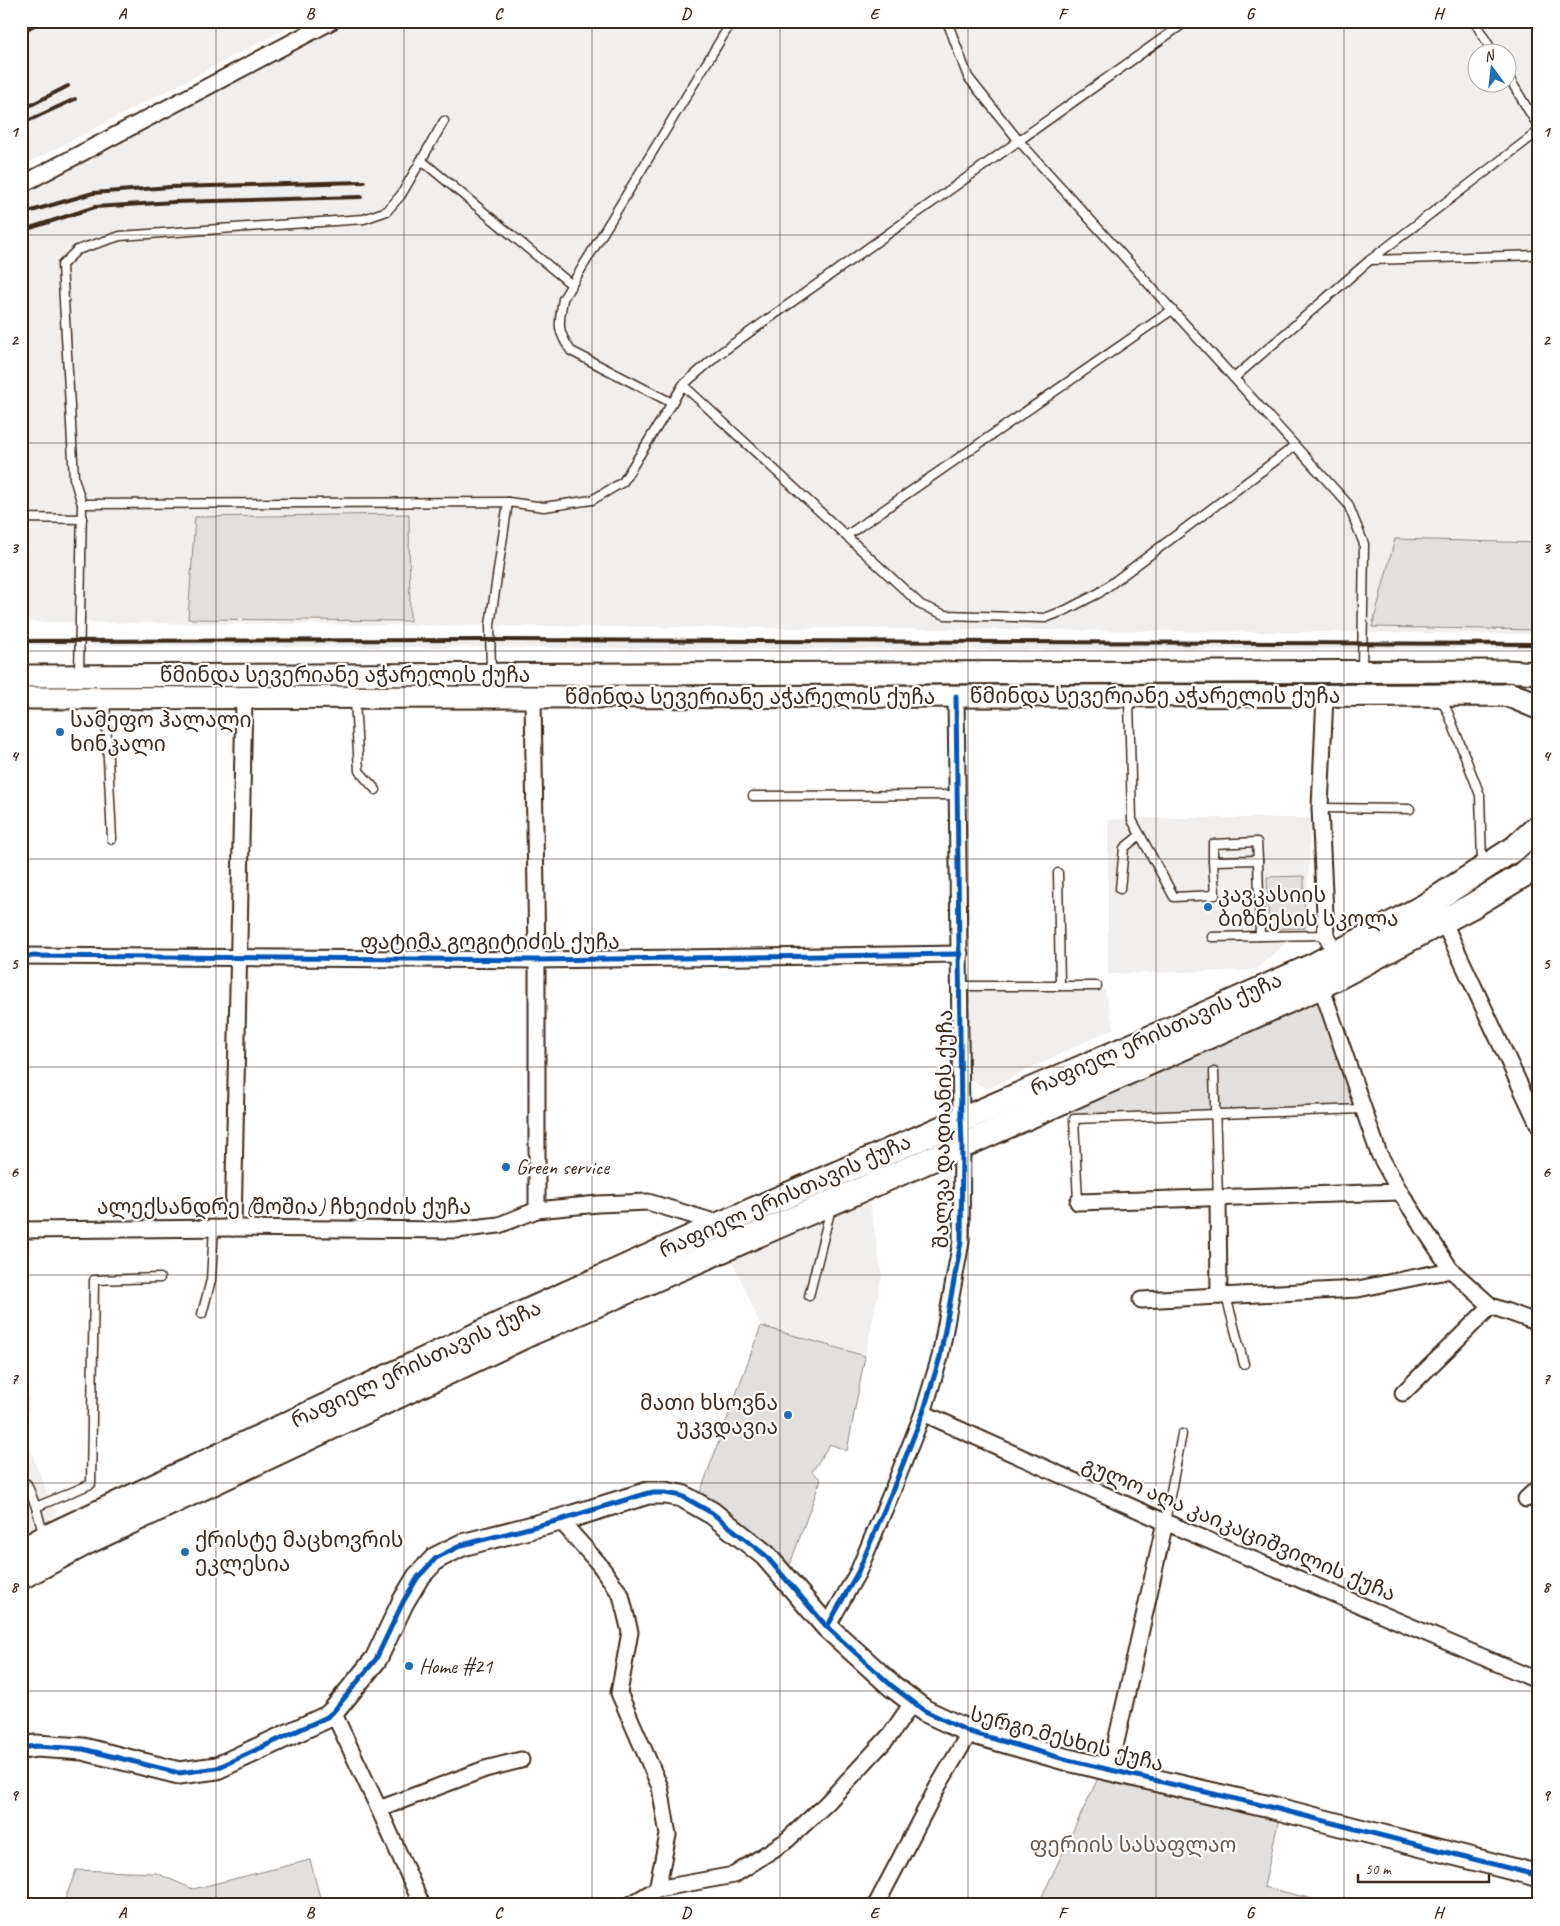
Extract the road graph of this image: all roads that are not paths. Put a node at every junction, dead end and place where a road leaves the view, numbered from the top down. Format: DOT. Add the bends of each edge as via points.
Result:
graph roads {
  1 [pos="332,21"];
  2 [pos="732,21"];
  3 [pos="946,21"];
  4 [pos="1187,21"];
  5 [pos="1474,21"];
  6 [pos="1487,42"];
  7 [pos="1517,92"];
  8 [pos="444,121"];
  9 [pos="1539,129"];
  10 [pos="1019,141"];
  11 [pos="421,160"];
  12 [pos="21,185"];
  13 [pos="1539,255"];
  14 [pos="1370,260"];
  15 [pos="572,284"];
  16 [pos="1172,310"];
  17 [pos="1234,378"];
  18 [pos="683,384"];
  19 [pos="672,403"];
  20 [pos="1295,446"];
  21 [pos="508,502"];
  22 [pos="82,504"];
  23 [pos="21,518"];
  24 [pos="82,519"];
  25 [pos="846,536"];
  26 [pos="1362,671"];
  27 [pos="1539,673"];
  28 [pos="491,674"];
  29 [pos="21,676"];
  30 [pos="79,676"];
  31 [pos="956,696"];
  32 [pos="1129,696"];
  33 [pos="1325,696"];
  34 [pos="1436,696"];
  35 [pos="1510,696"];
  36 [pos="533,697"];
  37 [pos="21,698"];
  38 [pos="105,698"];
  39 [pos="244,698"];
  40 [pos="355,698"];
  41 [pos="1539,703"];
  42 [pos="1539,707"];
  43 [pos="376,790"];
  44 [pos="958,795"];
  45 [pos="753,796"];
  46 [pos="1320,808"];
  47 [pos="1410,809"];
  48 [pos="1539,826"];
  49 [pos="1140,835"];
  50 [pos="112,839"];
  51 [pos="1258,860"];
  52 [pos="1213,861"];
  53 [pos="1539,861"];
  54 [pos="1482,870"];
  55 [pos="1058,873"];
  56 [pos="1539,882"];
  57 [pos="1120,889"];
  58 [pos="1470,907"];
  59 [pos="1443,921"];
  60 [pos="1260,936"];
  61 [pos="1212,937"];
  62 [pos="1330,944"];
  63 [pos="960,954"];
  64 [pos="21,956"];
  65 [pos="240,958"];
  66 [pos="537,960"];
  67 [pos="960,986"];
  68 [pos="1060,986"];
  69 [pos="1097,986"];
  70 [pos="1321,986"];
  71 [pos="1214,1072"];
  72 [pos="1364,1109"];
  73 [pos="1215,1114"];
  74 [pos="961,1119"];
  75 [pos="1539,1126"];
  76 [pos="962,1146"];
  77 [pos="1400,1192"];
  78 [pos="1218,1198"];
  79 [pos="1078,1202"];
  80 [pos="832,1203"];
  81 [pos="537,1210"];
  82 [pos="721,1224"];
  83 [pos="214,1228"];
  84 [pos="233,1228"];
  85 [pos="21,1230"];
  86 [pos="1452,1270"];
  87 [pos="160,1278"];
  88 [pos="809,1296"];
  89 [pos="1222,1296"];
  90 [pos="1141,1300"];
  91 [pos="1491,1306"];
  92 [pos="202,1314"];
  93 [pos="1539,1323"];
  94 [pos="1244,1364"];
  95 [pos="1403,1393"];
  96 [pos="923,1413"];
  97 [pos="1182,1434"];
  98 [pos="21,1481"];
  99 [pos="1539,1487"];
  100 [pos="1526,1499"];
  101 [pos="36,1506"];
  102 [pos="560,1520"];
  103 [pos="1165,1522"];
  104 [pos="45,1538"];
  105 [pos="21,1552"];
  106 [pos="21,1577"];
  107 [pos="828,1627"];
  108 [pos="1539,1681"];
  109 [pos="913,1702"];
  110 [pos="332,1712"];
  111 [pos="970,1732"];
  112 [pos="21,1748"];
  113 [pos="521,1760"];
  114 [pos="1110,1769"];
  115 [pos="379,1809"];
  116 [pos="1539,1876"];
  117 [pos="657,1889"];
  118 [pos="422,1905"];
  119 [pos="630,1905"];
  120 [pos="876,1905"];
  1 -- 12 [label="street"];
  2 -- 15 [label="lane"];
  3 -- 10 [label="lane" via="968,77"];
  4 -- 10 [label="lane"];
  5 -- 6 [label="lane"];
  7 -- 9 [label="lane"];
  8 -- 11 [label="lane"];
  9 -- 14 [label="lane"];
  10 -- 16 [label="lane"];
  10 -- 18 [label="lane" via="719,354"];
  11 -- 15 [label="lane"];
  11 -- 22 [label="lane" via="388,211 364,219 120,236 77,250 62,265 74,478"];
  13 -- 14 [label="lane"];
  14 -- 17 [label="lane"];
  15 -- 19 [label="lane" via="563,299 559,320 560,336 571,351"];
  16 -- 17 [label="lane"];
  16 -- 25 [label="lane"];
  17 -- 20 [label="lane"];
  18 -- 19 [label="lane"];
  18 -- 25 [label="lane"];
  19 -- 21 [label="lane" via="623,482 592,500 544,507"];
  20 -- 25 [label="lane" via="1099,593 1045,618 945,615 921,605"];
  20 -- 26 [label="lane" via="1348,504 1364,544"];
  21 -- 22 [label="lane"];
  21 -- 28 [label="lane" via="490,625"];
  22 -- 24 [label="lane"];
  23 -- 24 [label="lane"];
  24 -- 30 [label="lane"];
  26 -- 27 [label="main road, წმინდა სევერიანე აჭარელის ქუჩა"];
  26 -- 28 [label="main road, წმინდა სევერიანე აჭარელის ქუჩა"];
  28 -- 30 [label="main road, წმინდა სევერიანე აჭარელის ქუჩა"];
  29 -- 30 [label="main road, წმინდა სევერიანე აჭარელის ქუჩა"];
  31 -- 32 [label="main road, წმინდა სევერიანე აჭარელის ქუჩა"];
  31 -- 36 [label="main road, წმინდა სევერიანე აჭარელის ქუჩა"];
  31 -- 44 [label="street, შალვა დადიანის ქუჩა"];
  32 -- 33 [label="main road, წმინდა სევერიანე აჭარელის ქუჩა"];
  32 -- 49 [label="lane" via="1132,820"];
  33 -- 34 [label="main road, წმინდა სევერიანე აჭარელის ქუჩა"];
  33 -- 46 [label="street"];
  34 -- 35 [label="main road, წმინდა სევერიანე აჭარელის ქუჩა"];
  34 -- 54 [label="lane" via="1447,710 1480,795"];
  35 -- 41 [label="main road, წმინდა სევერიანე აჭარელის ქუჩა"];
  35 -- 42 [label="main road"];
  36 -- 40 [label="main road, წმინდა სევერიანე აჭარელის ქუჩა"];
  36 -- 66 [label="street"];
  37 -- 38 [label="main road, წმინდა სევერიანე აჭარელის ქუჩა"];
  38 -- 39 [label="main road, წმინდა სევერიანე აჭარელის ქუჩა"];
  38 -- 50 [label="lane"];
  39 -- 40 [label="main road, წმინდა სევერიანე აჭარელის ქუჩა"];
  39 -- 65 [label="street"];
  40 -- 43 [label="lane" via="359,771"];
  44 -- 45 [label="lane"];
  44 -- 63 [label="street, შალვა დადიანის ქუჩა"];
  46 -- 47 [label="lane"];
  46 -- 62 [label="street"];
  48 -- 54 [label="main road, რაფიელ ერისთავის ქუჩა" via="1515,848"];
  49 -- 52 [label="lane" via="1174,897 1215,895"];
  49 -- 57 [label="lane" via="1124,848"];
  51 -- 52 [label="lane"];
  51 -- 52 [label="lane" via="1257,842 1213,844"];
  51 -- 60 [label="lane"];
  53 -- 58 [label="main road, რაფიელ ერისთავის ქუჩა"];
  54 -- 62 [label="main road, რაფიელ ერისთავის ქუჩა" via="1424,906"];
  55 -- 68 [label="lane"];
  56 -- 58 [label="main road"];
  58 -- 59 [label="main road, რაფიელ ერისთავის ქუჩა"];
  59 -- 70 [label="main road, რაფიელ ერისთავის ქუჩა"];
  59 -- 75 [label="street"];
  60 -- 61 [label="lane"];
  60 -- 62 [label="lane"];
  62 -- 74 [label="main road, რაფიელ ერისთავის ქუჩა" via="1313,966"];
  63 -- 66 [label="street, ფატიმა გოგიტიძის ქუჩა"];
  63 -- 67 [label="street, შალვა დადიანის ქუჩა"];
  64 -- 65 [label="street, ფატიმა გოგიტიძის ქუჩა"];
  65 -- 66 [label="street, ფატიმა გოგიტიძის ქუჩა"];
  65 -- 84 [label="street"];
  66 -- 81 [label="street"];
  67 -- 68 [label="lane"];
  67 -- 74 [label="street, შალვა დადიანის ქუჩა"];
  68 -- 69 [label="lane"];
  70 -- 72 [label="street"];
  70 -- 76 [label="main road, რაფიელ ერისთავის ქუჩა"];
  71 -- 73 [label="lane"];
  72 -- 73 [label="lane"];
  72 -- 77 [label="street" via="1379,1154"];
  73 -- 78 [label="lane"];
  73 -- 79 [label="lane" via="1074,1119"];
  74 -- 76 [label="street, შალვა დადიანის ქუჩა"];
  74 -- 82 [label="main road, რაფიელ ერისთავის ქუჩა"];
  76 -- 80 [label="main road, რაფიელ ერისთავის ქუჩა"];
  76 -- 96 [label="street, შალვა დადიანის ქუჩა" via="961,1242 940,1357"];
  77 -- 78 [label="street"];
  77 -- 86 [label="street"];
  78 -- 79 [label="street"];
  78 -- 89 [label="street"];
  80 -- 88 [label="lane"];
  80 -- 106 [label="main road, რაფიელ ერისთავის ქუჩა" via="533,1332 89,1541"];
  81 -- 82 [label="street, ალექსანდრე (შოშია) ჩხეიძის ქუჩა" via="648,1202"];
  81 -- 84 [label="street, ალექსანდრე (შოშია) ჩხეიძის ქუჩა" via="499,1225 456,1230"];
  82 -- 104 [label="main road, რაფიელ ერისთავის ქუჩა" via="524,1312"];
  83 -- 84 [label="street, ალექსანდრე (შოშია) ჩხეიძის ქუჩა"];
  83 -- 85 [label="street, ალექსანდრე (შოშია) ჩხეიძის ქუჩა"];
  83 -- 92 [label="lane" via="212,1280"];
  86 -- 89 [label="street" via="1358,1289"];
  86 -- 91 [label="street"];
  87 -- 101 [label="lane" via="94,1280 91,1484"];
  89 -- 90 [label="street"];
  89 -- 94 [label="lane"];
  91 -- 93 [label="street"];
  91 -- 95 [label="street"];
  96 -- 103 [label="street, გულო აღა კაიკაციშვილის ქუჩა"];
  96 -- 107 [label="street, შალვა დადიანის ქუჩა" via="858,1572"];
  97 -- 103 [label="lane"];
  98 -- 101 [label="lane" via="27,1484"];
  99 -- 100 [label="street"];
  101 -- 104 [label="lane"];
  102 -- 107 [label="main road, სერგი მესხის ქუჩა" via="648,1493 682,1496 712,1513 765,1555"];
  102 -- 110 [label="main road, სერგი მესხის ქუჩა" via="462,1545 436,1558 418,1577 403,1602 376,1659"];
  102 -- 117 [label="street" via="621,1595 630,1632 619,1693 660,1787 668,1835"];
  103 -- 108 [label="street, გულო აღა კაიკაციშვილის ქუჩა"];
  103 -- 114 [label="street"];
  104 -- 105 [label="main road, რაფიელ ერისთავის ქუჩა"];
  107 -- 109 [label="main road, სერგი მესხის ქუჩა"];
  109 -- 111 [label="main road, სერგი მესხის ქუჩა"];
  109 -- 117 [label="street" via="891,1734 827,1803 786,1840 734,1875"];
  110 -- 112 [label="main road, სერგი მესხის ქუჩა" via="217,1768 179,1773 83,1749"];
  110 -- 115 [label="street"];
  111 -- 114 [label="main road, სერგი მესხის ქუჩა"];
  111 -- 120 [label="street"];
  113 -- 115 [label="street" via="485,1769"];
  114 -- 116 [label="main road, სერგი მესხის ქუჩა"];
  115 -- 118 [label="street"];
  117 -- 119 [label="street"];
}
